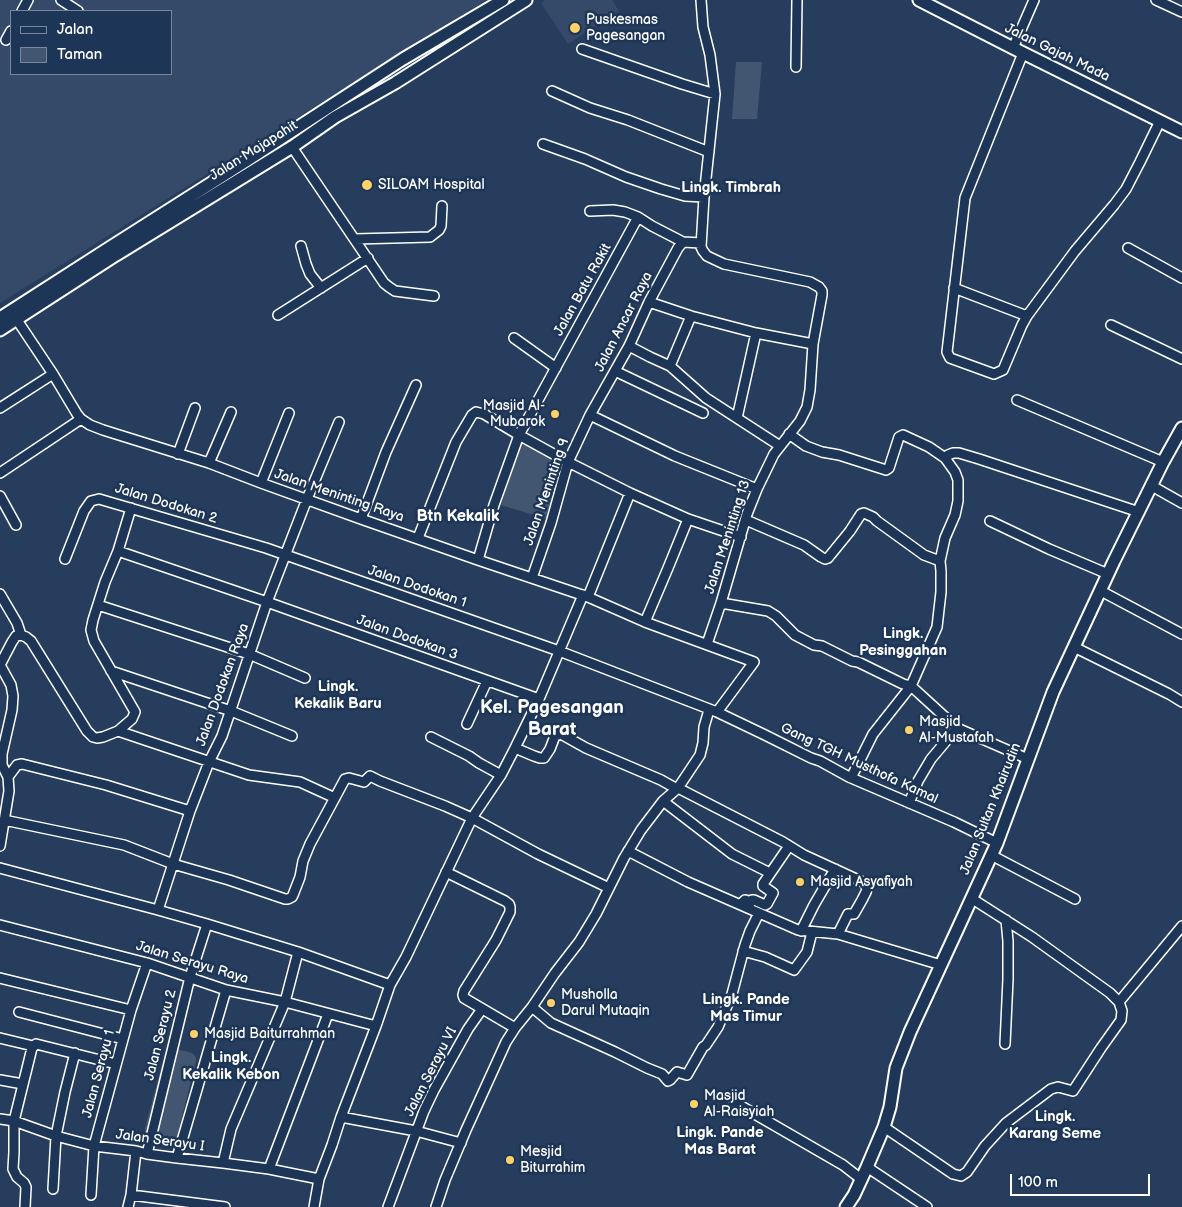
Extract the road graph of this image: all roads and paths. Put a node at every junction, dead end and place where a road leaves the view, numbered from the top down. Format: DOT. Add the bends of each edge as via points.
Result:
graph roads {
  1 [pos="61,0"];
  2 [pos="502,0"];
  3 [pos="526,0"];
  4 [pos="701,0"];
  5 [pos="797,0"];
  6 [pos="919,0"];
  7 [pos="1034,0"];
  8 [pos="1156,0"];
  9 [pos="76,10"];
  10 [pos="1182,12"];
  11 [pos="10,33"];
  12 [pos="6,40"];
  13 [pos="582,48"];
  14 [pos="1018,50"];
  15 [pos="796,67"];
  16 [pos="552,91"];
  17 [pos="715,94"];
  18 [pos="1160,121"];
  19 [pos="1182,132"];
  20 [pos="543,144"];
  21 [pos="292,147"];
  22 [pos="709,152"];
  23 [pos="257,161"];
  24 [pos="234,175"];
  25 [pos="704,197"];
  26 [pos="442,206"];
  27 [pos="590,211"];
  28 [pos="638,218"];
  29 [pos="355,240"];
  30 [pos="683,242"];
  31 [pos="700,243"];
  32 [pos="301,246"];
  33 [pos="1128,248"];
  34 [pos="368,258"];
  35 [pos="1182,278"];
  36 [pos="321,288"];
  37 [pos="954,288"];
  38 [pos="434,296"];
  39 [pos="649,302"];
  40 [pos="278,315"];
  41 [pos="692,316"];
  42 [pos="1027,316"];
  43 [pos="0,318"];
  44 [pos="17,320"];
  45 [pos="1111,325"];
  46 [pos="0,330"];
  47 [pos="756,333"];
  48 [pos="514,338"];
  49 [pos="813,344"];
  50 [pos="629,346"];
  51 [pos="1182,359"];
  52 [pos="670,366"];
  53 [pos="556,368"];
  54 [pos="615,371"];
  55 [pos="53,374"];
  56 [pos="416,385"];
  57 [pos="1017,400"];
  58 [pos="0,408"];
  59 [pos="195,408"];
  60 [pos="231,412"];
  61 [pos="289,413"];
  62 [pos="703,413"];
  63 [pos="590,414"];
  64 [pos="737,418"];
  65 [pos="81,419"];
  66 [pos="339,422"];
  67 [pos="1181,433"];
  68 [pos="789,434"];
  69 [pos="519,435"];
  70 [pos="780,446"];
  71 [pos="178,454"];
  72 [pos="945,458"];
  73 [pos="568,462"];
  74 [pos="1163,462"];
  75 [pos="208,463"];
  76 [pos="0,473"];
  77 [pos="261,483"];
  78 [pos="1152,486"];
  79 [pos="757,489"];
  80 [pos="630,492"];
  81 [pos="0,496"];
  82 [pos="307,499"];
  83 [pos="1182,503"];
  84 [pos="130,508"];
  85 [pos="1139,512"];
  86 [pos="688,518"];
  87 [pos="361,519"];
  88 [pos="746,520"];
  89 [pos="990,521"];
  90 [pos="16,525"];
  91 [pos="741,537"];
  92 [pos="418,538"];
  93 [pos="266,548"];
  94 [pos="118,551"];
  95 [pos="286,555"];
  96 [pos="65,559"];
  97 [pos="478,560"];
  98 [pos="940,561"];
  99 [pos="1108,574"];
  100 [pos="532,578"];
  101 [pos="1101,591"];
  102 [pos="0,594"];
  103 [pos="585,596"];
  104 [pos="267,602"];
  105 [pos="721,602"];
  106 [pos="98,605"];
  107 [pos="645,622"];
  108 [pos="1182,634"];
  109 [pos="24,636"];
  110 [pos="707,644"];
  111 [pos="1074,647"];
  112 [pos="559,651"];
  113 [pos="249,654"];
  114 [pos="0,665"];
  115 [pos="112,671"];
  116 [pos="305,678"];
  117 [pos="487,681"];
  118 [pos="911,686"];
  119 [pos="539,699"];
  120 [pos="1182,702"];
  121 [pos="230,711"];
  122 [pos="713,711"];
  123 [pos="467,724"];
  124 [pos="957,728"];
  125 [pos="118,731"];
  126 [pos="292,736"];
  127 [pos="431,737"];
  128 [pos="515,748"];
  129 [pos="1028,759"];
  130 [pos="208,762"];
  131 [pos="501,775"];
  132 [pos="8,777"];
  133 [pos="851,778"];
  134 [pos="678,789"];
  135 [pos="335,798"];
  136 [pos="663,801"];
  137 [pos="909,803"];
  138 [pos="190,811"];
  139 [pos="472,818"];
  140 [pos="4,820"];
  141 [pos="996,843"];
  142 [pos="0,846"];
  143 [pos="789,846"];
  144 [pos="628,851"];
  145 [pos="991,855"];
  146 [pos="173,864"];
  147 [pos="0,868"];
  148 [pos="835,869"];
  149 [pos="446,872"];
  150 [pos="770,873"];
  151 [pos="609,888"];
  152 [pos="971,898"];
  153 [pos="1075,899"];
  154 [pos="744,906"];
  155 [pos="158,910"];
  156 [pos="759,913"];
  157 [pos="1006,920"];
  158 [pos="207,924"];
  159 [pos="0,925"];
  160 [pos="1182,926"];
  161 [pos="799,931"];
  162 [pos="812,932"];
  163 [pos="838,934"];
  164 [pos="743,951"];
  165 [pos="298,952"];
  166 [pos="147,963"];
  167 [pos="941,966"];
  168 [pos="0,978"];
  169 [pos="190,978"];
  170 [pos="390,985"];
  171 [pos="226,990"];
  172 [pos="286,1002"];
  173 [pos="1118,1002"];
  174 [pos="532,1007"];
  175 [pos="482,1009"];
  176 [pos="131,1010"];
  177 [pos="19,1012"];
  178 [pos="328,1014"];
  179 [pos="376,1026"];
  180 [pos="515,1028"];
  181 [pos="0,1038"];
  182 [pos="123,1039"];
  183 [pos="1005,1044"];
  184 [pos="33,1046"];
  185 [pos="75,1053"];
  186 [pos="116,1064"];
  187 [pos="0,1080"];
  188 [pos="23,1084"];
  189 [pos="734,1102"];
  190 [pos="341,1117"];
  191 [pos="0,1119"];
  192 [pos="14,1121"];
  193 [pos="884,1127"];
  194 [pos="416,1131"];
  195 [pos="56,1136"];
  196 [pos="461,1143"];
  197 [pos="94,1146"];
  198 [pos="136,1151"];
  199 [pos="147,1154"];
  200 [pos="177,1158"];
  201 [pos="222,1163"];
  202 [pos="867,1167"];
  203 [pos="269,1169"];
  204 [pos="319,1178"];
  205 [pos="861,1179"];
  206 [pos="53,1189"];
  207 [pos="91,1195"];
  208 [pos="131,1196"];
  209 [pos="25,1207"];
  210 [pos="128,1207"];
  211 [pos="221,1207"];
  212 [pos="225,1207"];
  213 [pos="314,1207"];
  214 [pos="388,1207"];
  215 [pos="436,1207"];
  216 [pos="846,1207"];
  217 [pos="926,1207"];
  1 -- 9 [label="street"];
  2 -- 23 [label="main road, Jalan Majapahit" via="403,59"];
  3 -- 21 [label="main road, Jalan Majapahit" via="335,117"];
  4 -- 17 [label="street"];
  5 -- 15 [label="street"];
  6 -- 14 [label="main road, Jalan Gajah Mada"];
  7 -- 14 [label="street"];
  8 -- 10 [label="street"];
  11 -- 12 [label="street"];
  13 -- 17 [label="street"];
  14 -- 18 [label="main road, Jalan Gajah Mada"];
  14 -- 37 [label="street" via="966,198"];
  16 -- 22 [label="street"];
  17 -- 22 [label="street"];
  18 -- 19 [label="main road, Jalan Gajah Mada"];
  18 -- 42 [label="street" via="1126,189"];
  20 -- 25 [label="street" via="667,192"];
  21 -- 23 [label="main road, Jalan Majapahit"];
  21 -- 29 [label="street"];
  22 -- 25 [label="street"];
  23 -- 24 [label="main road, Jalan Majapahit"];
  24 -- 43 [label="main road, Jalan Majapahit"];
  24 -- 44 [label="main road, Jalan Majapahit"];
  25 -- 31 [label="street"];
  26 -- 29 [label="street" via="441,226 430,237"];
  27 -- 28 [label="street" via="613,210"];
  28 -- 30 [label="street"];
  28 -- 53 [label="street, Jalan Batu Rakit"];
  29 -- 34 [label="street"];
  30 -- 31 [label="street"];
  30 -- 39 [label="street, Jalan Ancar Raya"];
  31 -- 49 [label="street, Jalan Meninting 13" via="707,256 724,264 810,282 819,287 822,301"];
  32 -- 36 [label="street" via="308,269"];
  33 -- 35 [label="street"];
  34 -- 36 [label="street"];
  34 -- 38 [label="street" via="389,288"];
  36 -- 40 [label="street"];
  37 -- 42 [label="street"];
  37 -- 42 [label="street" via="947,352 950,358 994,374 1003,370"];
  39 -- 41 [label="street"];
  39 -- 50 [label="street, Jalan Ancar Raya"];
  41 -- 47 [label="street"];
  41 -- 52 [label="street"];
  44 -- 46 [label="main road, Jalan Majapahit"];
  44 -- 55 [label="street"];
  45 -- 51 [label="street"];
  47 -- 49 [label="street"];
  47 -- 64 [label="street"];
  48 -- 53 [label="street"];
  49 -- 68 [label="street, Jalan Meninting 13" via="807,407"];
  50 -- 52 [label="street"];
  50 -- 54 [label="street, Jalan Ancar Raya"];
  52 -- 64 [label="street" via="706,398"];
  53 -- 69 [label="street, Jalan Batu Rakit"];
  54 -- 62 [label="street"];
  54 -- 63 [label="street, Jalan Ancar Raya"];
  55 -- 58 [label="street"];
  55 -- 65 [label="street"];
  56 -- 87 [label="street"];
  57 -- 74 [label="street"];
  59 -- 71 [label="street"];
  60 -- 75 [label="street"];
  61 -- 77 [label="street"];
  63 -- 73 [label="street, Jalan Meninting 9"];
  63 -- 79 [label="street" via="674,456"];
  64 -- 70 [label="street"];
  65 -- 71 [label="street, Jalan Meninting Raya" via="103,430"];
  65 -- 76 [label="street"];
  66 -- 82 [label="street, Jalan Dodokan Raya"];
  67 -- 74 [label="main road, Jalan Sultan Khairudin"];
  68 -- 70 [label="street, Jalan Meninting 13"];
  68 -- 72 [label="street" via="822,452 886,470 890,468 899,437 903,435"];
  69 -- 73 [label="street"];
  69 -- 92 [label="street" via="484,414 476,412 472,415 456,442"];
  69 -- 97 [label="street, Jalan Batu Rakit"];
  70 -- 79 [label="street, Jalan Meninting 13"];
  71 -- 75 [label="street, Jalan Meninting Raya"];
  72 -- 85 [label="street" via="959,453"];
  72 -- 98 [label="street" via="958,480 958,501"];
  73 -- 80 [label="street"];
  73 -- 100 [label="street, Jalan Meninting 9"];
  74 -- 78 [label="main road, Jalan Sultan Khairudin"];
  75 -- 77 [label="street, Jalan Meninting Raya"];
  77 -- 82 [label="street, Jalan Meninting Raya"];
  78 -- 83 [label="street"];
  78 -- 85 [label="main road, Jalan Sultan Khairudin"];
  79 -- 88 [label="street, Jalan Meninting 13"];
  80 -- 86 [label="street"];
  80 -- 103 [label="street"];
  81 -- 90 [label="street"];
  82 -- 87 [label="street, Jalan Meninting Raya"];
  82 -- 95 [label="street, Jalan Dodokan Raya"];
  84 -- 93 [label="street, Jalan Dodokan 2"];
  84 -- 94 [label="street"];
  84 -- 96 [label="street, Jalan Dodokan 2" via="93,500 84,511"];
  85 -- 99 [label="main road, Jalan Sultan Khairudin"];
  86 -- 91 [label="street"];
  86 -- 107 [label="street"];
  87 -- 92 [label="street, Jalan Meninting Raya"];
  88 -- 91 [label="street, Jalan Meninting 13"];
  88 -- 98 [label="street" via="804,545 825,559 864,513 924,554"];
  89 -- 99 [label="street"];
  91 -- 105 [label="street, Jalan Meninting 13"];
  92 -- 97 [label="street, Jalan Meninting Raya"];
  93 -- 95 [label="street, Jalan Dodokan 1"];
  94 -- 104 [label="street, Jalan Dodokan 3"];
  94 -- 106 [label="street"];
  95 -- 104 [label="street, Jalan Dodokan Raya"];
  95 -- 112 [label="street, Jalan Dodokan 1"];
  97 -- 100 [label="street, Jalan Meninting Raya"];
  98 -- 118 [label="street" via="937,627"];
  99 -- 101 [label="main road, Jalan Sultan Khairudin"];
  100 -- 103 [label="street, Jalan Meninting Raya"];
  101 -- 108 [label="street"];
  101 -- 111 [label="main road, Jalan Sultan Khairudin"];
  102 -- 109 [label="street"];
  103 -- 107 [label="street, Jalan Meninting Raya"];
  103 -- 112 [label="street"];
  104 -- 113 [label="street, Jalan Dodokan Raya"];
  104 -- 117 [label="street, Jalan Dodokan 3"];
  105 -- 110 [label="street, Jalan Meninting 13"];
  105 -- 118 [label="street" via="768,611 795,635 814,645"];
  106 -- 113 [label="street"];
  106 -- 115 [label="street" via="92,635"];
  107 -- 110 [label="street, Jalan Meninting Raya"];
  109 -- 114 [label="street" via="16,636"];
  109 -- 125 [label="street" via="31,641 90,735 97,738"];
  110 -- 122 [label="street, Jalan Meninting Raya" via="754,662"];
  111 -- 120 [label="street"];
  111 -- 129 [label="main road, Jalan Sultan Khairudin"];
  112 -- 119 [label="street"];
  112 -- 122 [label="street, Jalan Dodokan 1"];
  113 -- 116 [label="street"];
  113 -- 121 [label="street, Jalan Dodokan Raya"];
  114 -- 132 [label="street" via="11,684 13,696 2,754 2,765"];
  115 -- 121 [label="street"];
  115 -- 125 [label="street" via="135,712"];
  117 -- 119 [label="street, Jalan Dodokan 3"];
  117 -- 123 [label="street"];
  118 -- 124 [label="street"];
  118 -- 133 [label="street" via="874,734"];
  119 -- 128 [label="street"];
  121 -- 126 [label="street"];
  121 -- 130 [label="street, Jalan Dodokan Raya" via="222,736"];
  122 -- 133 [label="street, Gang TGH Musthofa Kamal"];
  122 -- 134 [label="street" via="704,727 700,755"];
  124 -- 129 [label="street"];
  124 -- 137 [label="street" via="931,759"];
  125 -- 130 [label="street"];
  127 -- 131 [label="street"];
  128 -- 131 [label="street"];
  128 -- 134 [label="street" via="544,758 555,736 561,734"];
  129 -- 141 [label="main road, Jalan Sultan Khairudin"];
  130 -- 135 [label="street" via="249,774 293,780"];
  130 -- 138 [label="street, Jalan Dodokan Raya"];
  131 -- 139 [label="street"];
  132 -- 138 [label="street" via="17,765 22,764"];
  132 -- 140 [label="street"];
  133 -- 137 [label="street, Gang TGH Musthofa Kamal"];
  134 -- 136 [label="street"];
  134 -- 143 [label="street"];
  135 -- 139 [label="street" via="346,778 362,782 370,776"];
  135 -- 146 [label="street" via="310,844 292,897 285,899"];
  136 -- 144 [label="street"];
  136 -- 150 [label="street" via="732,854"];
  137 -- 141 [label="street, Gang TGH Musthofa Kamal"];
  138 -- 146 [label="street, Jalan Dodokan Raya"];
  139 -- 149 [label="street"];
  139 -- 151 [label="street"];
  140 -- 142 [label="street"];
  140 -- 146 [label="street" via="124,845"];
  141 -- 145 [label="main road, Jalan Sultan Khairudin"];
  143 -- 148 [label="street"];
  143 -- 150 [label="street"];
  144 -- 151 [label="street"];
  144 -- 154 [label="street"];
  145 -- 152 [label="main road, Jalan Sultan Khairudin"];
  145 -- 153 [label="street"];
  146 -- 155 [label="street, Jalan Dodokan Raya"];
  147 -- 155 [label="street"];
  148 -- 161 [label="street"];
  148 -- 163 [label="street" via="865,883 867,889 854,914 848,914"];
  149 -- 170 [label="street"];
  149 -- 175 [label="street" via="510,907 496,940 463,993 464,998"];
  150 -- 154 [label="street" via="763,884 772,893 767,904 745,900"];
  151 -- 174 [label="street" via="579,942"];
  152 -- 157 [label="street"];
  152 -- 167 [label="main road, Jalan Sultan Khairudin"];
  154 -- 156 [label="street"];
  155 -- 158 [label="street"];
  156 -- 161 [label="street"];
  156 -- 164 [label="street"];
  157 -- 173 [label="street"];
  157 -- 183 [label="street"];
  158 -- 165 [label="street"];
  158 -- 169 [label="street, Jalan Serayu 2"];
  159 -- 166 [label="street, Jalan Serayu Raya"];
  160 -- 173 [label="street"];
  161 -- 162 [label="street"];
  162 -- 163 [label="street"];
  162 -- 164 [label="street" via="807,952 794,970"];
  163 -- 167 [label="street"];
  164 -- 174 [label="street" via="732,994 718,1027 687,1075 677,1072 668,1081 662,1074 551,1023"];
  165 -- 170 [label="street"];
  165 -- 172 [label="street"];
  166 -- 169 [label="street, Jalan Serayu Raya"];
  166 -- 176 [label="street, Jalan Serayu 1"];
  167 -- 193 [label="main road, Jalan Sultan Khairudin" via="896,1068"];
  168 -- 176 [label="street"];
  169 -- 171 [label="street, Jalan Serayu Raya"];
  169 -- 199 [label="street, Jalan Serayu 2"];
  170 -- 179 [label="street"];
  171 -- 172 [label="street, Jalan Serayu Raya"];
  171 -- 200 [label="street"];
  172 -- 178 [label="street, Jalan Serayu Raya"];
  172 -- 201 [label="street" via="231,1129"];
  173 -- 193 [label="street" via="1121,1020 1073,1091 1058,1087 1051,1089 1006,1123 965,1175 952,1174"];
  174 -- 180 [label="street"];
  175 -- 180 [label="street"];
  175 -- 194 [label="street, Jalan Serayu VI" via="434,1090"];
  176 -- 182 [label="street, Jalan Serayu 1"];
  177 -- 182 [label="street"];
  178 -- 179 [label="street, Jalan Serayu Raya"];
  178 -- 203 [label="street"];
  179 -- 190 [label="street"];
  180 -- 196 [label="street" via="500,1053"];
  181 -- 184 [label="street"];
  182 -- 186 [label="street, Jalan Serayu 1"];
  184 -- 185 [label="street"];
  184 -- 188 [label="street"];
  185 -- 186 [label="street"];
  185 -- 195 [label="street"];
  186 -- 197 [label="street, Jalan Serayu 1"];
  187 -- 188 [label="street"];
  188 -- 192 [label="street"];
  189 -- 205 [label="street" via="843,1165"];
  190 -- 194 [label="street"];
  190 -- 204 [label="street"];
  191 -- 192 [label="street, Jalan Serayu I"];
  192 -- 195 [label="street, Jalan Serayu I"];
  192 -- 209 [label="street" via="12,1169 26,1187"];
  193 -- 202 [label="main road, Jalan Sultan Khairudin"];
  194 -- 196 [label="street"];
  194 -- 214 [label="street, Jalan Serayu VI"];
  195 -- 197 [label="street, Jalan Serayu I"];
  195 -- 206 [label="street"];
  196 -- 215 [label="street"];
  197 -- 198 [label="street, Jalan Serayu I"];
  197 -- 207 [label="street, Jalan Serayu 1"];
  198 -- 199 [label="street, Jalan Serayu I"];
  198 -- 208 [label="street"];
  199 -- 200 [label="street, Jalan Serayu I"];
  200 -- 201 [label="street, Jalan Serayu I"];
  201 -- 203 [label="street, Jalan Serayu I"];
  202 -- 205 [label="main road, Jalan Sultan Khairudin"];
  202 -- 217 [label="street"];
  203 -- 204 [label="street, Jalan Serayu I"];
  204 -- 213 [label="street"];
  205 -- 216 [label="main road, Jalan Sultan Khairudin"];
  208 -- 210 [label="street"];
  208 -- 211 [label="street"];
  211 -- 212 [label="street"];
}
